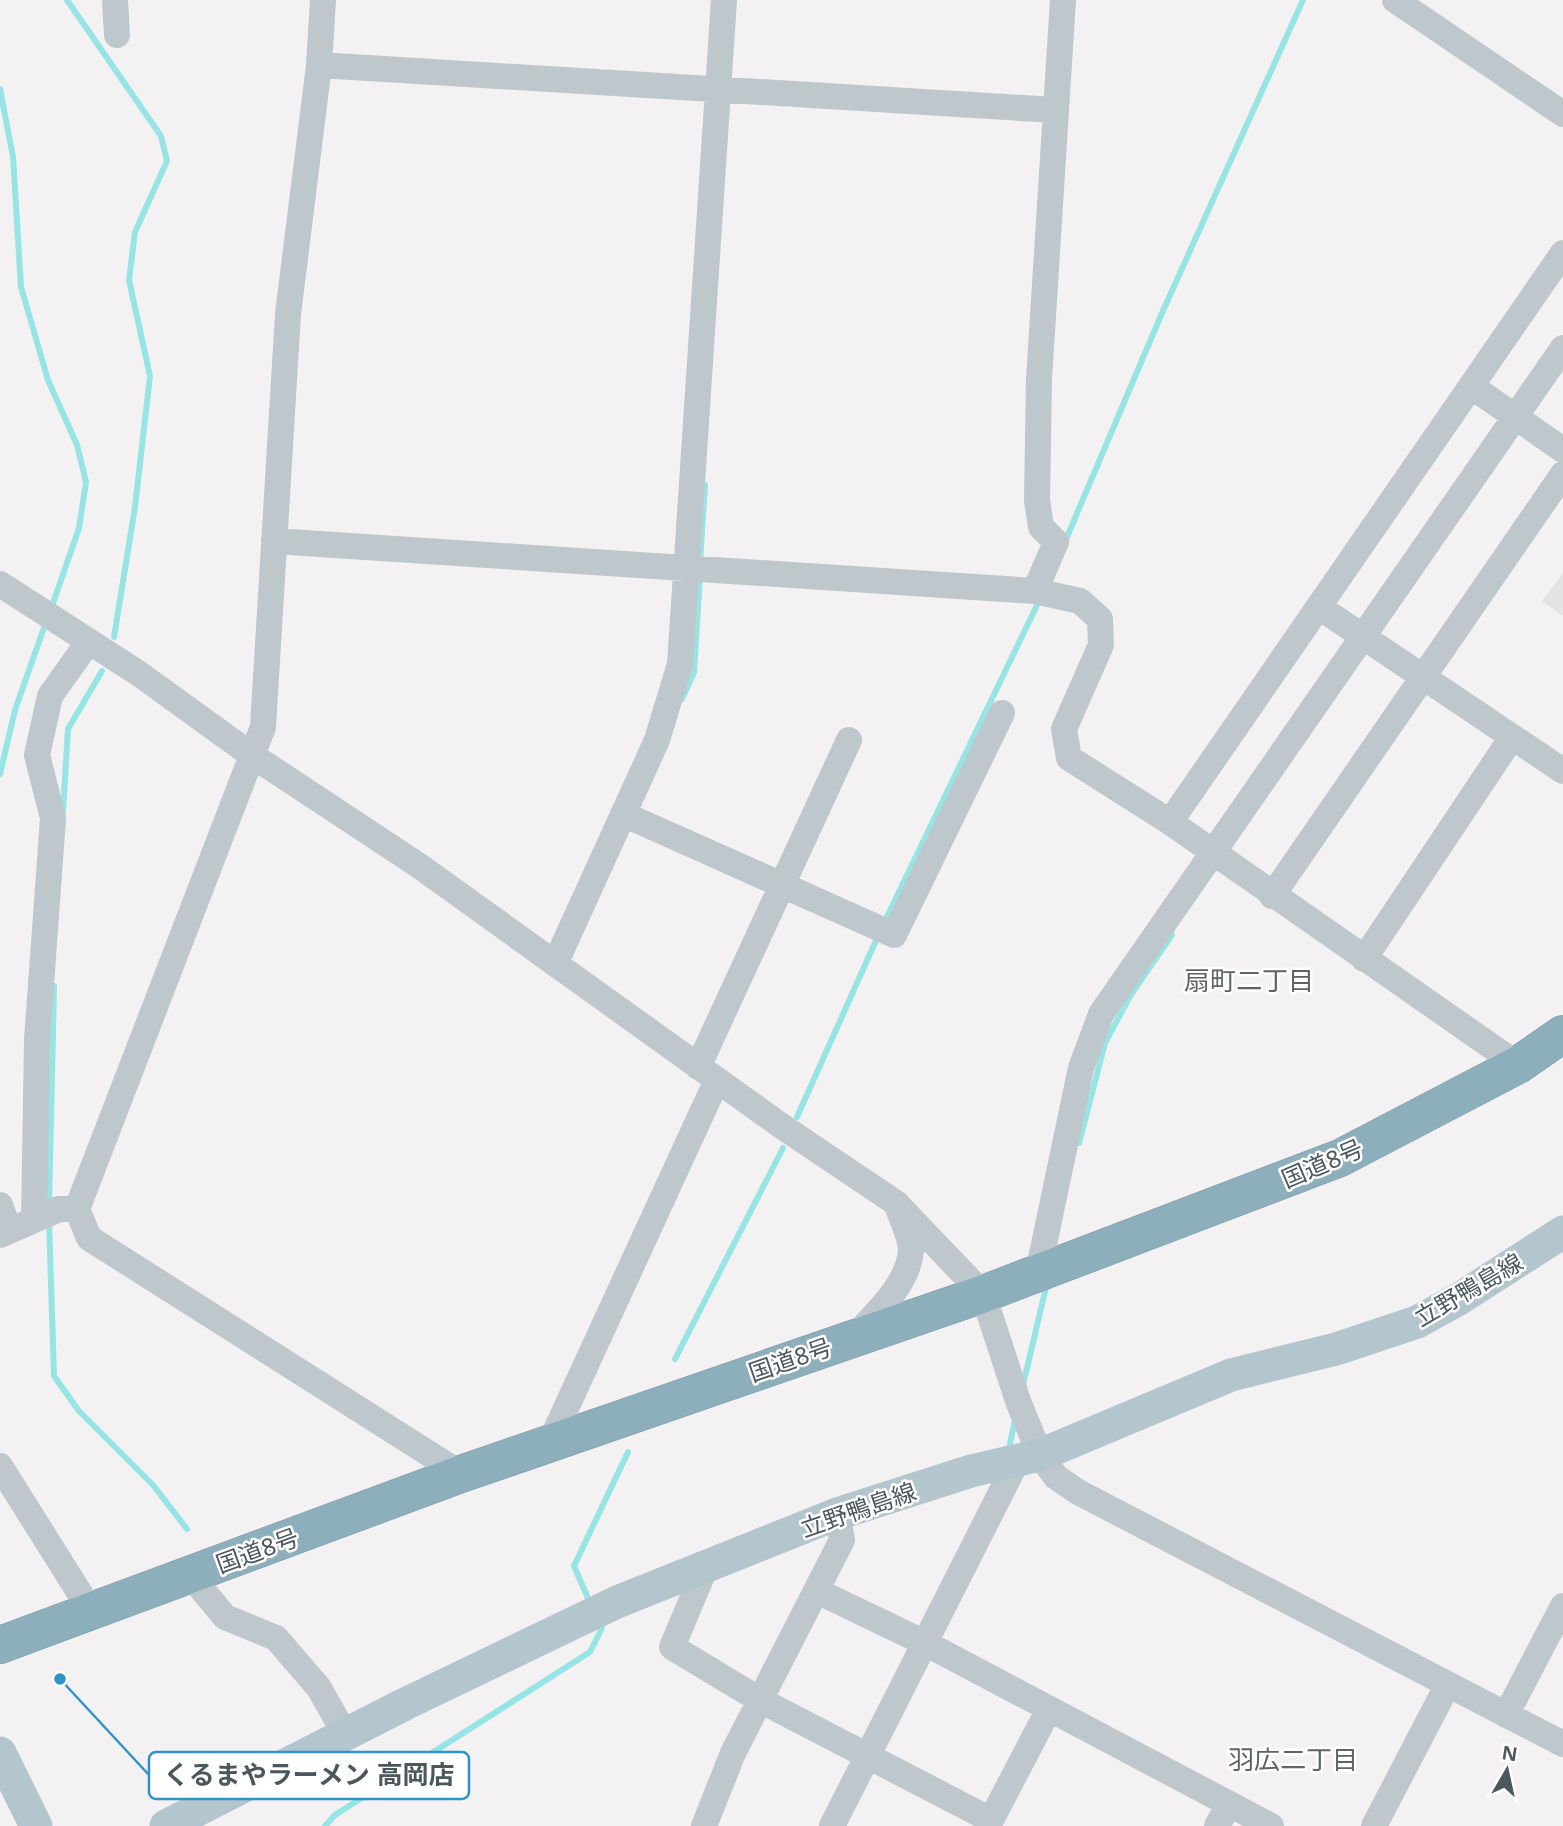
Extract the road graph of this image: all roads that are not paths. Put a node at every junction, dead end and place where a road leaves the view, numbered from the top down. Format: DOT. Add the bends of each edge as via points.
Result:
graph roads {
  1 [pos="115,0"];
  2 [pos="323,0"];
  3 [pos="724,0"];
  4 [pos="1063,0"];
  5 [pos="1395,0"];
  6 [pos="117,35"];
  7 [pos="319,65"];
  8 [pos="727,90"];
  9 [pos="1055,110"];
  10 [pos="1563,114"];
  11 [pos="1563,253"];
  12 [pos="1563,348"];
  13 [pos="1471,386"];
  14 [pos="1516,416"];
  15 [pos="1563,450"];
  16 [pos="1563,474"];
  17 [pos="274,541"];
  18 [pos="696,569"];
  19 [pos="0,584"];
  20 [pos="1045,593"];
  21 [pos="1319,607"];
  22 [pos="1364,637"];
  23 [pos="89,641"];
  24 [pos="1424,677"];
  25 [pos="1002,713"];
  26 [pos="1512,737"];
  27 [pos="849,740"];
  28 [pos="253,756"];
  29 [pos="1563,771"];
  30 [pos="624,814"];
  31 [pos="1170,822"];
  32 [pos="1213,853"];
  33 [pos="782,884"];
  34 [pos="1272,895"];
  35 [pos="1364,959"];
  36 [pos="555,964"];
  37 [pos="1563,1034"];
  38 [pos="1518,1065"];
  39 [pos="707,1073"];
  40 [pos="896,1203"];
  41 [pos="0,1205"];
  42 [pos="77,1209"];
  43 [pos="34,1220"];
  44 [pos="1563,1232"];
  45 [pos="5,1233"];
  46 [pos="1038,1273"];
  47 [pos="983,1294"];
  48 [pos="854,1337"];
  49 [pos="550,1443"];
  50 [pos="1028,1459"];
  51 [pos="0,1466"];
  52 [pos="461,1475"];
  53 [pos="837,1514"];
  54 [pos="707,1564"];
  55 [pos="190,1575"];
  56 [pos="817,1591"];
  57 [pos="1563,1606"];
  58 [pos="91,1611"];
  59 [pos="918,1640"];
  60 [pos="0,1645"];
  61 [pos="1447,1686"];
  62 [pos="760,1700"];
  63 [pos="1049,1709"];
  64 [pos="1506,1714"];
  65 [pos="346,1736"];
  66 [pos="1563,1744"];
  67 [pos="860,1752"];
  68 [pos="0,1754"];
  69 [pos="1223,1815"];
  70 [pos="996,1822"];
  71 [pos="36,1826"];
  72 [pos="166,1826"];
  73 [pos="704,1826"];
  74 [pos="832,1826"];
  75 [pos="1271,1826"];
  76 [pos="1374,1826"];
  1 -- 6 [label="street"];
  2 -- 7 [label="street"];
  3 -- 8 [label="street"];
  4 -- 9 [label="street"];
  5 -- 10 [label="street"];
  7 -- 8 [label="street"];
  7 -- 17 [label="street" via="288,314"];
  8 -- 9 [label="street"];
  8 -- 18 [label="street"];
  9 -- 20 [label="street" via="1039,379 1037,500 1041,527 1056,542"];
  11 -- 13 [label="street"];
  12 -- 14 [label="street"];
  13 -- 14 [label="street"];
  13 -- 21 [label="street"];
  14 -- 15 [label="street"];
  14 -- 22 [label="street"];
  16 -- 24 [label="street"];
  17 -- 18 [label="street"];
  17 -- 28 [label="street" via="263,727"];
  18 -- 20 [label="street"];
  18 -- 30 [label="street" via="680,664 657,740"];
  19 -- 23 [label="street"];
  20 -- 31 [label="street" via="1080,601 1100,619 1101,645 1064,729 1069,758"];
  21 -- 22 [label="street"];
  21 -- 31 [label="street"];
  22 -- 24 [label="street"];
  22 -- 32 [label="street"];
  23 -- 28 [label="street"];
  23 -- 43 [label="street" via="50,696 37,755 53,818 37,1040"];
  24 -- 26 [label="street"];
  24 -- 34 [label="street"];
  25 -- 33 [label="street" via="894,935"];
  26 -- 29 [label="street"];
  26 -- 35 [label="street"];
  27 -- 33 [label="street"];
  28 -- 36 [label="street" via="418,865"];
  28 -- 42 [label="street"];
  30 -- 33 [label="street"];
  30 -- 36 [label="street"];
  31 -- 32 [label="street"];
  32 -- 34 [label="street"];
  32 -- 46 [label="street" via="1101,1014 1081,1068"];
  33 -- 39 [label="street"];
  34 -- 35 [label="street"];
  35 -- 38 [label="street"];
  36 -- 39 [label="street"];
  37 -- 38 [label="highway, 国道8号"];
  38 -- 46 [label="highway, 国道8号" via="1340,1158"];
  39 -- 40 [label="street"];
  39 -- 49 [label="street"];
  40 -- 47 [label="street"];
  40 -- 48 [label="street" via="911,1248 908,1264 882,1306"];
  41 -- 45 [label="street"];
  42 -- 43 [label="street" via="59,1209"];
  42 -- 52 [label="street" via="89,1238"];
  43 -- 45 [label="street"];
  44 -- 50 [label="main road, 立野鴨島線" via="1417,1322 1336,1349 1231,1375"];
  46 -- 47 [label="highway, 国道8号"];
  47 -- 48 [label="highway, 国道8号"];
  47 -- 50 [label="street" via="1018,1401"];
  48 -- 49 [label="highway, 国道8号"];
  49 -- 52 [label="highway, 国道8号"];
  50 -- 53 [label="main road, 立野鴨島線" via="971,1471"];
  50 -- 59 [label="street"];
  50 -- 61 [label="street" via="1078,1492"];
  51 -- 58 [label="street"];
  52 -- 55 [label="highway, 国道8号"];
  53 -- 54 [label="main road, 立野鴨島線"];
  53 -- 56 [label="street" via="842,1540"];
  54 -- 62 [label="street" via="672,1647"];
  54 -- 65 [label="main road, 立野鴨島線" via="604,1609"];
  55 -- 58 [label="highway, 国道8号"];
  55 -- 65 [label="street" via="225,1617 276,1638 319,1688"];
  56 -- 59 [label="street"];
  56 -- 62 [label="street"];
  57 -- 64 [label="street"];
  58 -- 60 [label="highway, 国道8号"];
  59 -- 63 [label="street"];
  59 -- 67 [label="street"];
  61 -- 64 [label="street"];
  61 -- 76 [label="street"];
  62 -- 67 [label="street"];
  62 -- 73 [label="street"];
  63 -- 69 [label="street"];
  63 -- 70 [label="street"];
  64 -- 66 [label="street"];
  65 -- 72 [label="main road, 立野鴨島線"];
  67 -- 70 [label="street"];
  67 -- 74 [label="street"];
  68 -- 71 [label="main road"];
  69 -- 75 [label="street"];
}
